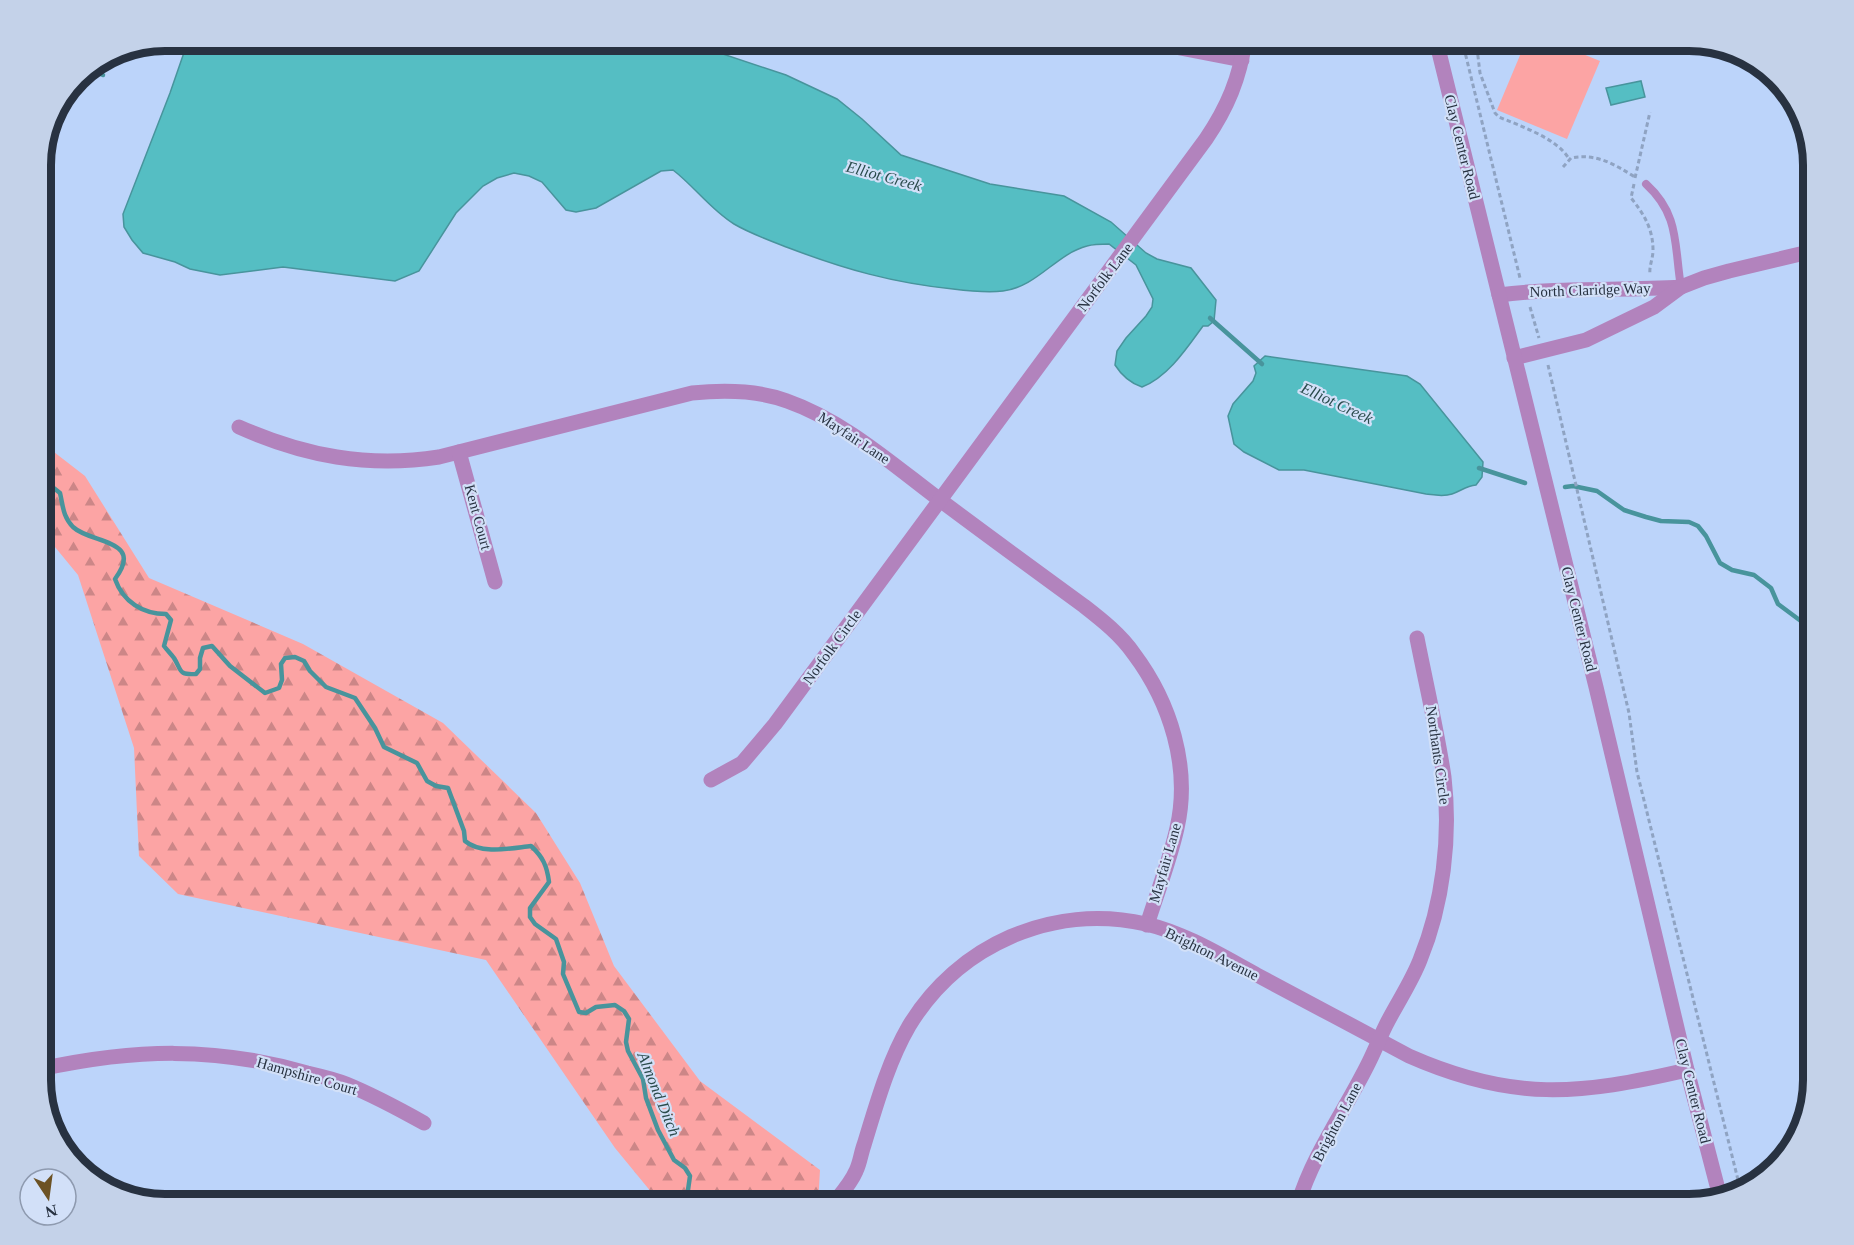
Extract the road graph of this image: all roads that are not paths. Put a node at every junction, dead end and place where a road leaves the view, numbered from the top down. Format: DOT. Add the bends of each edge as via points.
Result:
graph roads {
  1 [pos="1196,51"];
  2 [pos="1243,51"];
  3 [pos="1439,51"];
  4 [pos="1242,60"];
  5 [pos="1646,184"];
  6 [pos="1803,254"];
  7 [pos="1681,287"];
  8 [pos="1500,295"];
  9 [pos="1514,358"];
  10 [pos="239,427"];
  11 [pos="459,452"];
  12 [pos="940,500"];
  13 [pos="495,582"];
  14 [pos="1417,638"];
  15 [pos="711,780"];
  16 [pos="1147,925"];
  17 [pos="1378,1040"];
  18 [pos="51,1067"];
  19 [pos="1687,1070"];
  20 [pos="424,1123"];
  21 [pos="1718,1190"];
  22 [pos="840,1194"];
  23 [pos="1302,1194"];
  1 -- 4 [label="street"];
  2 -- 4 [label="street, Norfolk Lane"];
  3 -- 8 [label="street, Clay Center Road"];
  4 -- 12 [label="street, Norfolk Lane" via="1221,117"];
  5 -- 7 [label="lane" via="1671,216"];
  6 -- 7 [label="street, North Claridge Way"];
  7 -- 8 [label="street, North Claridge Way" via="1556,289"];
  7 -- 9 [label="street, North Claridge Way" via="1654,307 1586,340"];
  8 -- 9 [label="street, Clay Center Road"];
  9 -- 19 [label="street, Clay Center Road"];
  10 -- 11 [label="street, Mayfair Lane" via="320,455 375,462 418,460"];
  11 -- 12 [label="street, Mayfair Lane" via="692,393 754,393 786,400 813,412"];
  11 -- 13 [label="street, Kent Court"];
  12 -- 15 [label="street, Norfolk Circle" via="749,756"];
  12 -- 16 [label="street, Mayfair Lane" via="1104,622 1133,652 1152,680 1169,719 1181,772 1177,826"];
  14 -- 17 [label="street, Northants Circle" via="1444,777 1444,861 1421,959"];
  16 -- 17 [label="street, Brighton Avenue" via="1236,964"];
  16 -- 22 [label="street, Brighton Avenue" via="1100,919 1041,926 1017,933 978,953 951,974 908,1028 893,1059 856,1173"];
  17 -- 19 [label="street, Brighton Avenue" via="1438,1069 1521,1090 1598,1089"];
  17 -- 23 [label="street, Brighton Lane"];
  18 -- 20 [label="street, Hampshire Court" via="152,1052 258,1060 345,1084"];
  19 -- 21 [label="street, Clay Center Road"];
}
